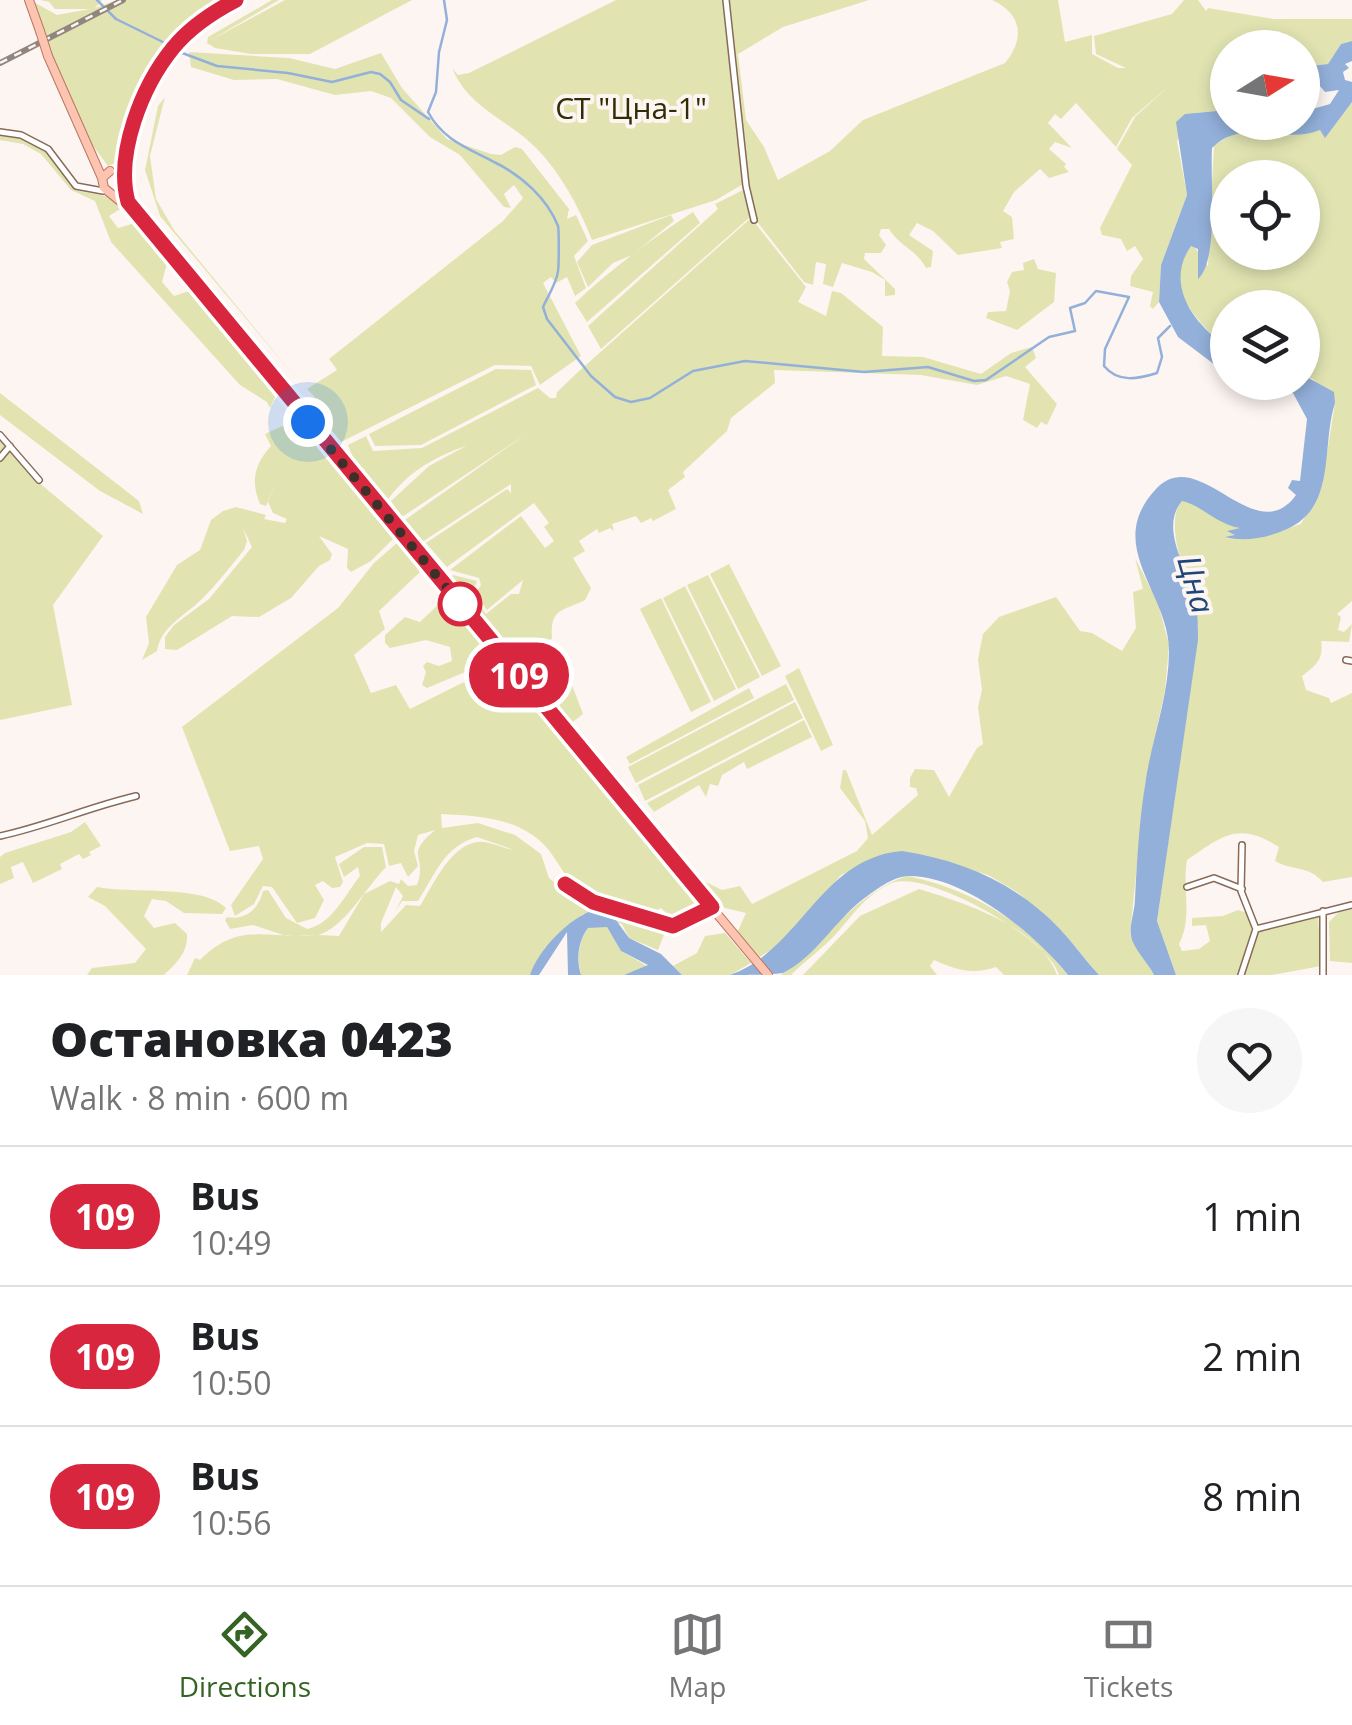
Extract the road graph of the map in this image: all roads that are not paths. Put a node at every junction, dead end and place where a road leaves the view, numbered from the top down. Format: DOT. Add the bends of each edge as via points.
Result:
graph roads {
  1 [pos="29,0"];
  2 [pos="236,0"];
  3 [pos="726,0"];
  4 [pos="0,132"];
  5 [pos="126,160"];
  6 [pos="107,175"];
  7 [pos="122,182"];
  8 [pos="88,189"];
  9 [pos="110,192"];
  10 [pos="131,210"];
  11 [pos="754,220"];
  12 [pos="0,435"];
  13 [pos="10,446"];
  14 [pos="0,458"];
  15 [pos="39,480"];
  16 [pos="136,796"];
  17 [pos="0,836"];
  18 [pos="1242,845"];
  19 [pos="565,884"];
  20 [pos="1187,887"];
  21 [pos="1242,889"];
  22 [pos="1352,905"];
  23 [pos="712,907"];
  24 [pos="1323,911"];
  25 [pos="1256,929"];
  26 [pos="768,975"];
  27 [pos="1242,975"];
  28 [pos="1323,975"];
  1 -- 6 [label="main road, bridge" via="48,56"];
  2 -- 5 [label="main road" via="169,53 144,98"];
  3 -- 11 [label="street"];
  4 -- 8 [label="street" via="43,146 74,185"];
  5 -- 6 [label="main road"];
  5 -- 7 [label="main road"];
  6 -- 7 [label="main road"];
  6 -- 8 [label="street"];
  6 -- 9 [label="main road" via="104,188"];
  7 -- 9 [label="main road"];
  7 -- 10 [label="main road"];
  8 -- 9 [label="street"];
  9 -- 10 [label="main road"];
  10 -- 23 [label="main road"];
  12 -- 13 [label="street"];
  13 -- 14 [label="street"];
  13 -- 15 [label="street"];
  16 -- 17 [label="street"];
  18 -- 21 [label="street"];
  19 -- 23 [label="street" via="593,902 673,926"];
  20 -- 21 [label="street" via="1214,878"];
  21 -- 25 [label="street"];
  22 -- 24 [label="street"];
  23 -- 26 [label="main road"];
  24 -- 25 [label="street"];
  24 -- 28 [label="street"];
  25 -- 27 [label="street"];
}
